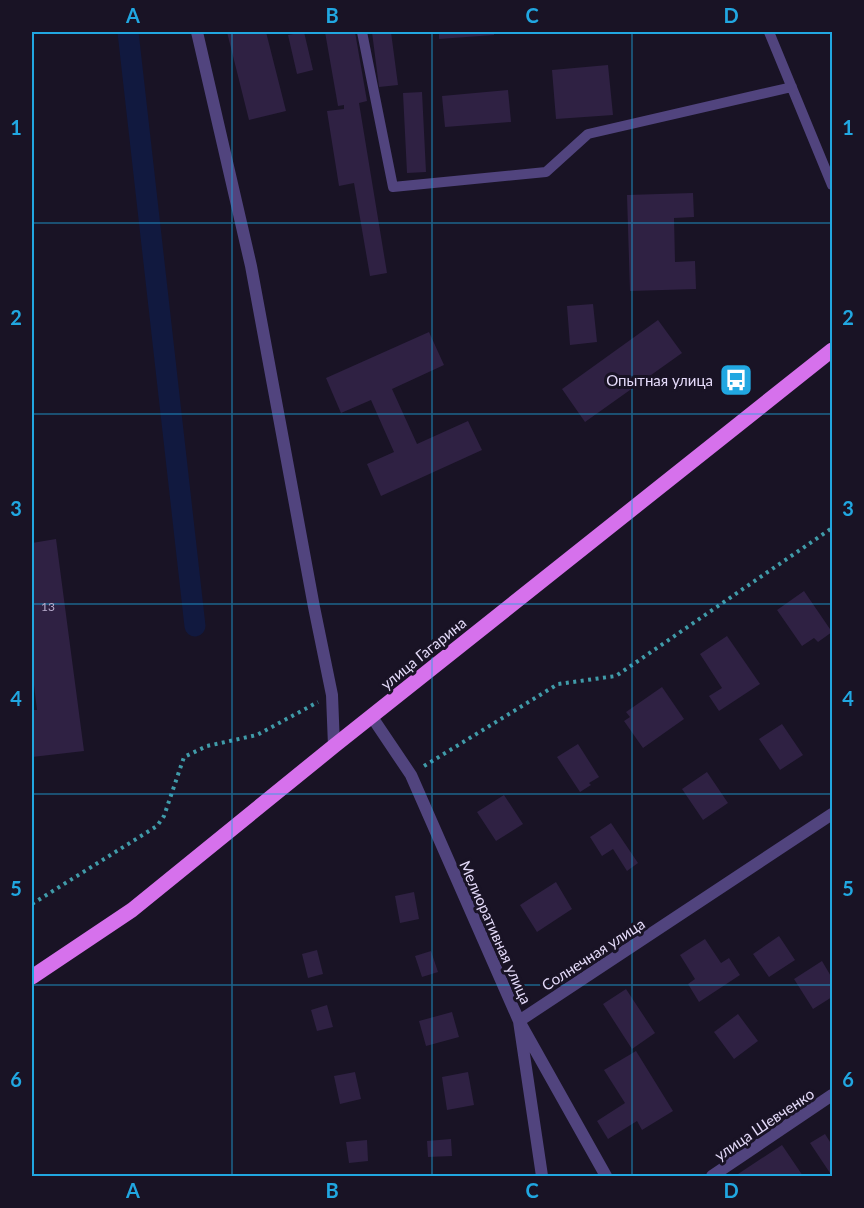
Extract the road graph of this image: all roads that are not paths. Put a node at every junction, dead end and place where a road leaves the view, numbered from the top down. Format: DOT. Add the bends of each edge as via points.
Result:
graph roads {
  1 [pos="197,32"];
  2 [pos="362,32"];
  3 [pos="769,32"];
  4 [pos="792,87"];
  5 [pos="832,185"];
  6 [pos="832,350"];
  7 [pos="372,717"];
  8 [pos="334,746"];
  9 [pos="832,814"];
  10 [pos="32,977"];
  11 [pos="519,1021"];
  12 [pos="832,1095"];
  13 [pos="542,1176"];
  14 [pos="606,1176"];
  15 [pos="711,1176"];
  1 -- 8 [label="street" via="251,266 332,695"];
  2 -- 4 [label="lane" via="393,187 546,172 588,134"];
  3 -- 4 [label="lane"];
  4 -- 5 [label="lane"];
  6 -- 7 [label="main road, улица Гагарина"];
  7 -- 8 [label="main road, улица Гагарина"];
  7 -- 11 [label="street, Мелиоративная улица" via="411,775"];
  8 -- 10 [label="main road, улица Гагарина" via="132,910"];
  9 -- 11 [label="street, Солнечная улица"];
  11 -- 13 [label="street, Мелиоративная улица"];
  11 -- 14 [label="street"];
  12 -- 15 [label="street, улица Шевченко"];
}
